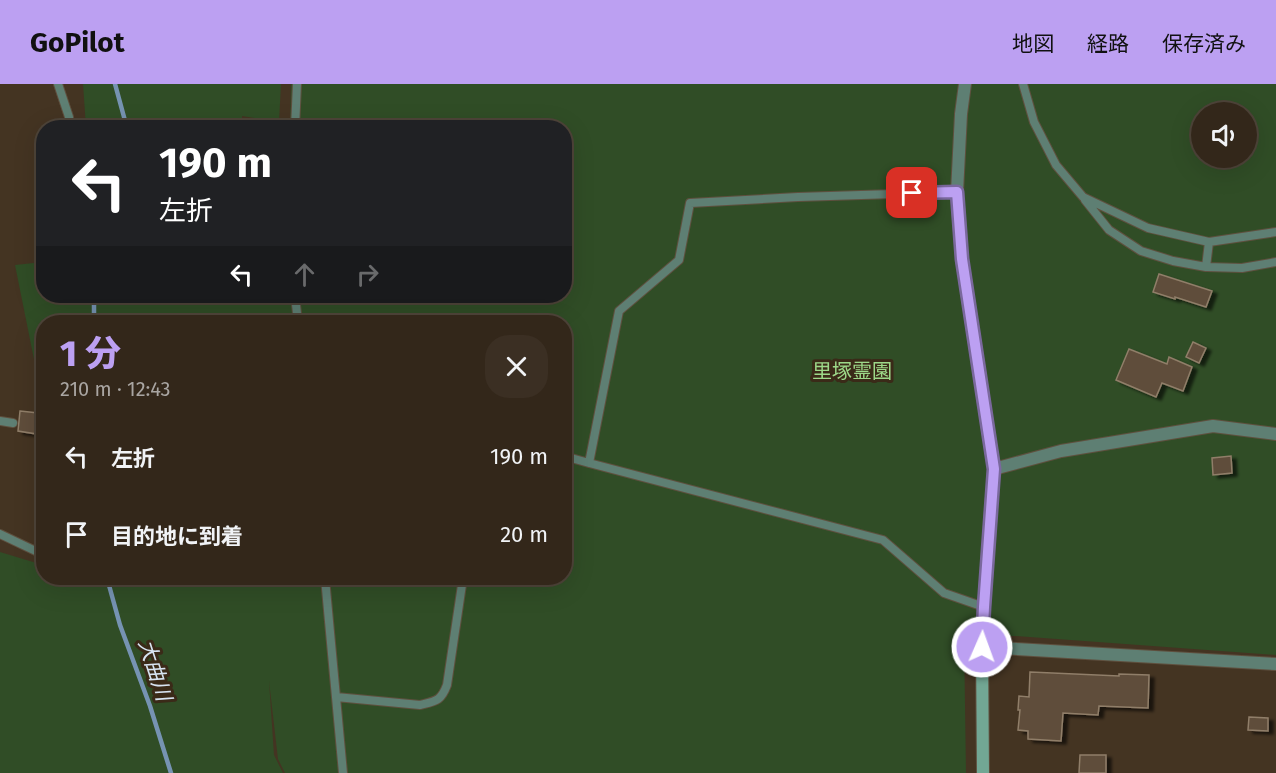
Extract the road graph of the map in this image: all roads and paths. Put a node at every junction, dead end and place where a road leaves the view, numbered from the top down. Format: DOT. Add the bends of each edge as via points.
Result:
graph roads {
  1 [pos="58,84"];
  2 [pos="297,84"];
  3 [pos="965,84"];
  4 [pos="1023,84"];
  5 [pos="69,120"];
  6 [pos="295,120"];
  7 [pos="957,192"];
  8 [pos="1083,197"];
  9 [pos="1276,232"];
  10 [pos="1209,242"];
  11 [pos="1276,261"];
  12 [pos="1206,267"];
  13 [pos="0,421"];
  14 [pos="13,423"];
  15 [pos="1276,434"];
  16 [pos="572,458"];
  17 [pos="589,463"];
  18 [pos="994,469"];
  19 [pos="0,534"];
  20 [pos="36,551"];
  21 [pos="326,585"];
  22 [pos="462,585"];
  23 [pos="984,607"];
  24 [pos="982,647"];
  25 [pos="1276,664"];
  26 [pos="336,697"];
  27 [pos="343,773"];
  28 [pos="982,773"];
  1 -- 5 [label="lane"];
  2 -- 6 [label="lane"];
  3 -- 7 [label="street"];
  4 -- 8 [label="lane" via="1034,122 1056,165"];
  7 -- 17 [label="lane" via="690,203 679,260 619,311"];
  7 -- 18 [label="street" via="962,259"];
  8 -- 10 [label="lane" via="1148,228"];
  8 -- 12 [label="lane" via="1108,230 1142,251"];
  9 -- 10 [label="lane"];
  10 -- 12 [label="lane"];
  11 -- 12 [label="lane" via="1242,268"];
  13 -- 14 [label="lane"];
  15 -- 18 [label="street" via="1213,426 1061,451"];
  16 -- 17 [label="lane"];
  17 -- 23 [label="lane" via="882,540 944,594"];
  18 -- 23 [label="street"];
  19 -- 20 [label="lane"];
  21 -- 26 [label="lane"];
  22 -- 26 [label="lane" via="442,696 420,705"];
  23 -- 24 [label="street"];
  24 -- 25 [label="street"];
  24 -- 28 [label="street"];
  26 -- 27 [label="lane"];
}
